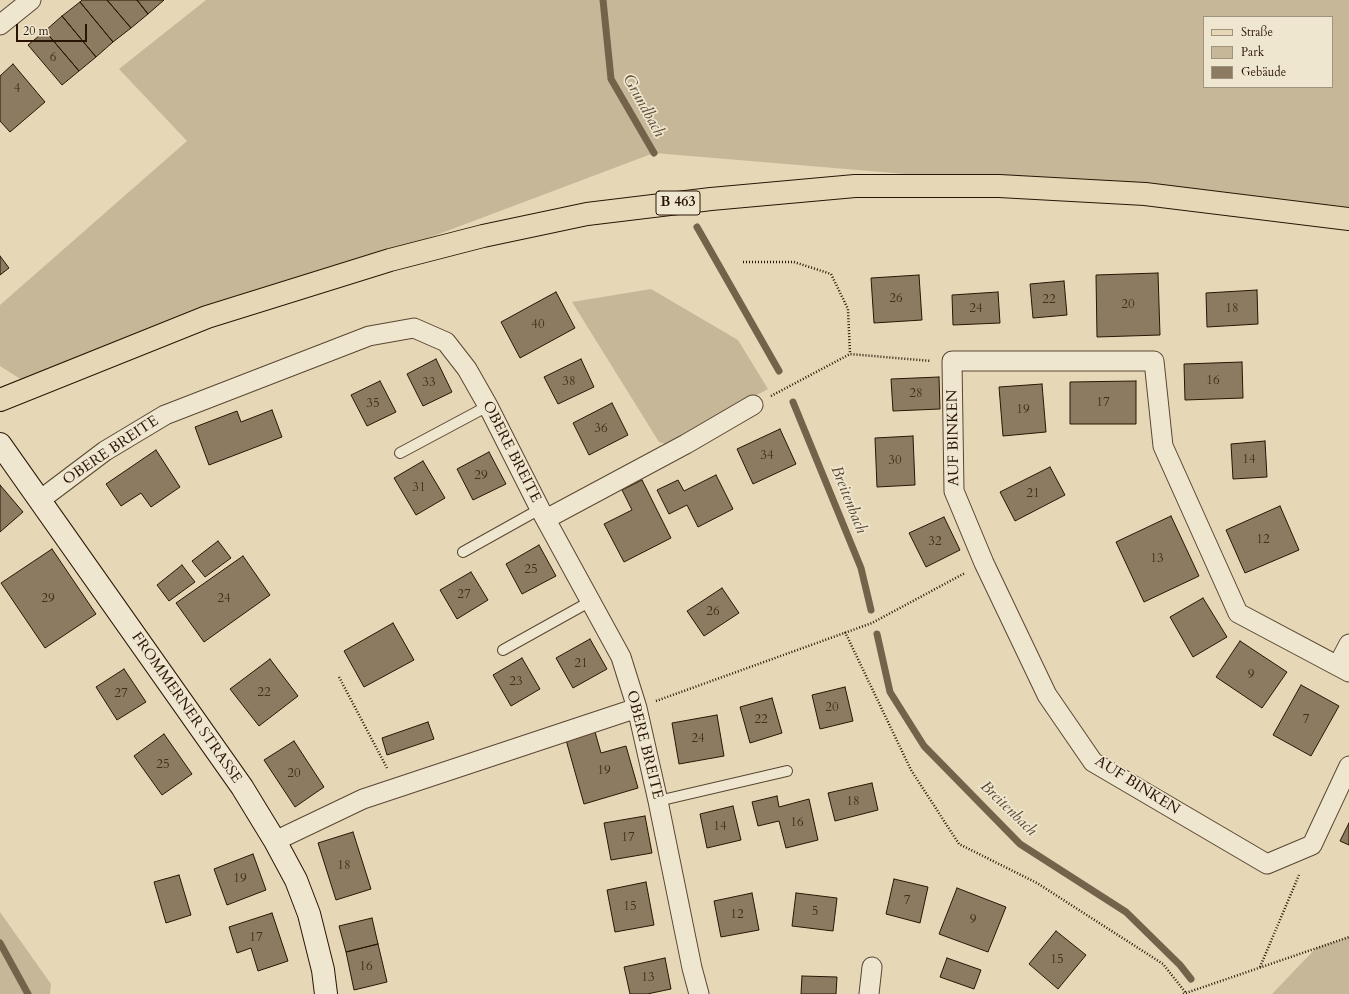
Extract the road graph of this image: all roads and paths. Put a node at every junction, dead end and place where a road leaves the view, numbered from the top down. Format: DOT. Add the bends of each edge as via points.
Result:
graph roads {
  1 [pos="31,0"];
  2 [pos="0,25"];
  3 [pos="1349,219"];
  4 [pos="743,262"];
  5 [pos="850,354"];
  6 [pos="952,362"];
  7 [pos="0,400"];
  8 [pos="753,405"];
  9 [pos="488,406"];
  10 [pos="0,444"];
  11 [pos="400,453"];
  12 [pos="40,500"];
  13 [pos="543,514"];
  14 [pos="462,552"];
  15 [pos="984,563"];
  16 [pos="591,601"];
  17 [pos="845,632"];
  18 [pos="1349,644"];
  19 [pos="502,650"];
  20 [pos="1343,668"];
  21 [pos="339,677"];
  22 [pos="637,708"];
  23 [pos="1349,766"];
  24 [pos="787,771"];
  25 [pos="396,787"];
  26 [pos="658,801"];
  27 [pos="275,841"];
  28 [pos="1312,845"];
  29 [pos="1349,937"];
  30 [pos="872,966"];
  31 [pos="1260,967"];
  32 [pos="326,994"];
  33 [pos="698,994"];
  34 [pos="869,994"];
  35 [pos="1184,994"];
  1 -- 2 [label="street"];
  3 -- 7 [label="main road, B 463" via="1145,194 998,186 856,186 711,199 587,214 483,236 390,260 208,317"];
  4 -- 5 [label="path" via="794,262 831,274 848,309"];
  5 -- 6 [label="path"];
  5 -- 8 [label="path"];
  6 -- 15 [label="street, AUF BINKEN" via="954,491"];
  6 -- 20 [label="street" via="1154,361 1164,446 1238,613"];
  8 -- 13 [label="street" via="686,444"];
  9 -- 11 [label="lane"];
  9 -- 12 [label="street, OBERE BREITE" via="467,369 446,342 414,328 369,336 165,415 105,451"];
  9 -- 13 [label="street, OBERE BREITE"];
  10 -- 12 [label="street, FROMMERNER STRASSE"];
  12 -- 27 [label="street, FROMMERNER STRASSE" via="242,787"];
  13 -- 14 [label="lane"];
  13 -- 16 [label="street, OBERE BREITE"];
  15 -- 17 [label="path" via="872,623"];
  15 -- 28 [label="street, AUF BINKEN" via="1046,695 1093,762 1267,864"];
  16 -- 19 [label="lane"];
  16 -- 22 [label="street, OBERE BREITE" via="621,657"];
  17 -- 22 [label="path"];
  17 -- 35 [label="path" via="911,770 959,844 1037,883 1163,964"];
  18 -- 20 [label="street"];
  21 -- 25 [label="path"];
  22 -- 25 [label="street"];
  22 -- 26 [label="street, OBERE BREITE"];
  23 -- 28 [label="street"];
  24 -- 26 [label="lane"];
  25 -- 27 [label="street" via="363,799"];
  26 -- 33 [label="street, OBERE BREITE"];
  27 -- 32 [label="street, FROMMERNER STRASSE" via="296,880 309,914 323,970"];
  28 -- 31 [label="path"];
  29 -- 31 [label="path"];
  30 -- 34 [label="street"];
  31 -- 35 [label="path"];
}
